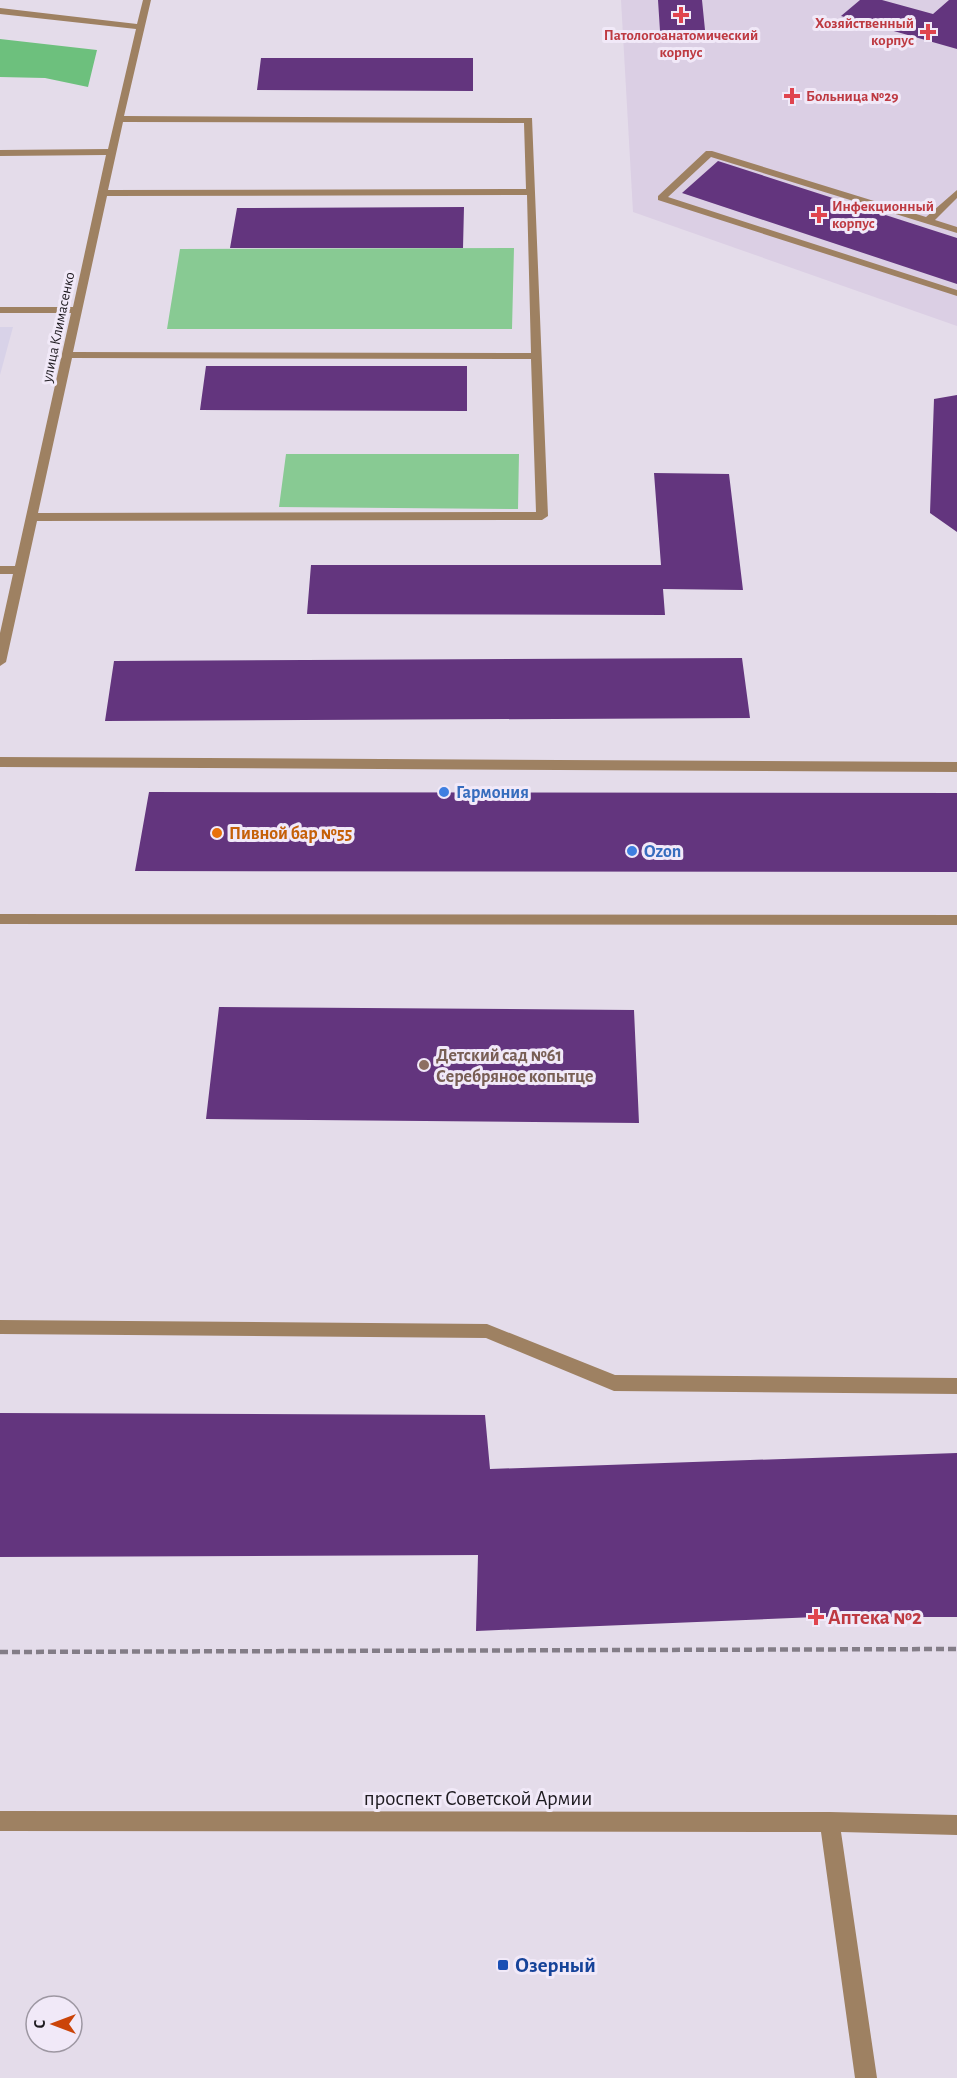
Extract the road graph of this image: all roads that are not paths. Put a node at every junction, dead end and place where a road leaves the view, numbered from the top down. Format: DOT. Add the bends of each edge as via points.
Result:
graph roads {
  1 [pos="147,0"];
  2 [pos="0,11"];
  3 [pos="141,27"];
  4 [pos="118,119"];
  5 [pos="111,152"];
  6 [pos="0,153"];
  7 [pos="531,192"];
  8 [pos="102,193"];
  9 [pos="957,193"];
  10 [pos="929,220"];
  11 [pos="957,230"];
  12 [pos="957,293"];
  13 [pos="0,310"];
  14 [pos="77,310"];
  15 [pos="67,355"];
  16 [pos="537,356"];
  17 [pos="31,517"];
  18 [pos="0,570"];
  19 [pos="20,570"];
  20 [pos="0,662"];
  21 [pos="0,762"];
  22 [pos="957,766"];
  23 [pos="0,919"];
  24 [pos="957,920"];
  25 [pos="0,1327"];
  26 [pos="957,1386"];
  27 [pos="0,1821"];
  28 [pos="830,1822"];
  29 [pos="957,1825"];
  30 [pos="866,2078"];
  1 -- 3 [label="street, улица Климасенко"];
  2 -- 3 [label="street"];
  3 -- 4 [label="street, улица Климасенко"];
  4 -- 5 [label="street, улица Климасенко"];
  4 -- 7 [label="street" via="529,120"];
  5 -- 6 [label="street"];
  5 -- 8 [label="street, улица Климасенко"];
  7 -- 8 [label="street"];
  7 -- 16 [label="street"];
  8 -- 14 [label="street, улица Климасенко"];
  9 -- 10 [label="street"];
  10 -- 11 [label="street"];
  10 -- 12 [label="street" via="709,153 661,198"];
  13 -- 14 [label="street"];
  14 -- 15 [label="street, улица Климасенко"];
  15 -- 16 [label="street"];
  15 -- 17 [label="street, улица Климасенко"];
  16 -- 17 [label="street" via="542,516"];
  17 -- 19 [label="street, улица Климасенко"];
  18 -- 19 [label="street"];
  19 -- 20 [label="street, улица Климасенко"];
  21 -- 22 [label="street"];
  23 -- 24 [label="street"];
  25 -- 26 [label="street" via="487,1331 614,1383"];
  27 -- 28 [label="street, проспект Советской Армии"];
  28 -- 29 [label="street, проспект Советской Армии"];
  28 -- 30 [label="street"];
}
